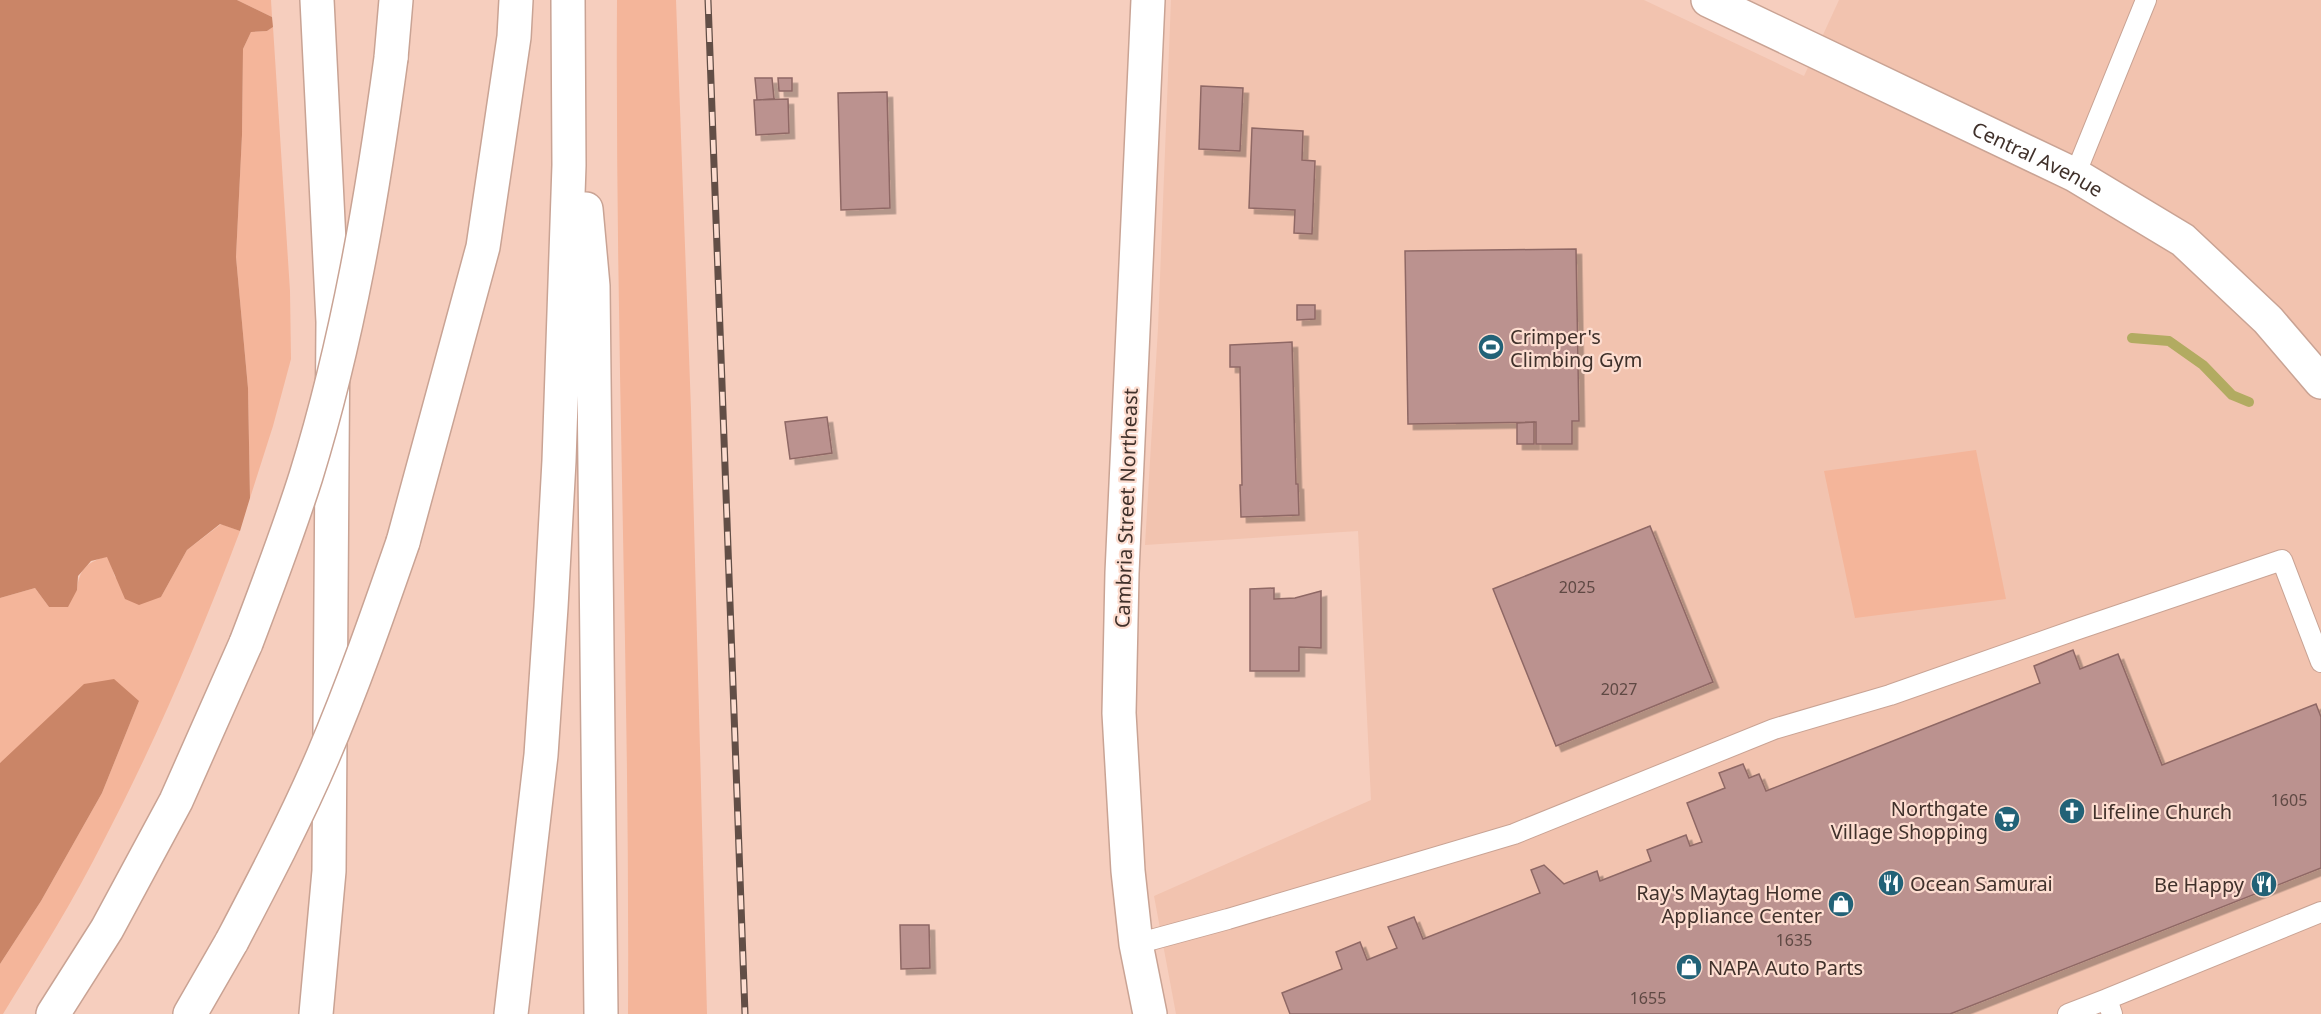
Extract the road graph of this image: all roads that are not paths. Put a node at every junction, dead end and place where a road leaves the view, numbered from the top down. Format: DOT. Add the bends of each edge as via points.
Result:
graph roads {
  1 [pos="317,0"];
  2 [pos="396,0"];
  3 [pos="516,0"];
  4 [pos="1148,0"];
  5 [pos="1708,0"];
  6 [pos="2146,0"];
  7 [pos="568,11"];
  8 [pos="2076,175"];
  9 [pos="2321,382"];
  10 [pos="2321,662"];
  11 [pos="2321,912"];
  12 [pos="1137,944"];
  13 [pos="2109,1007"];
  14 [pos="53,1014"];
  15 [pos="190,1014"];
  16 [pos="316,1014"];
  17 [pos="511,1014"];
  18 [pos="601,1014"];
  19 [pos="1150,1014"];
  20 [pos="2068,1014"];
  1 -- 16 [label="main road" via="333,322 329,871"];
  2 -- 14 [label="main road, bridge" via="377,163 358,268 306,476 246,643 176,801 107,929"];
  3 -- 15 [label="main road, bridge" via="483,247 404,542 322,758 279,851"];
  4 -- 12 [label="main road, Cambria Street Northeast" via="1119,713 1128,871"];
  5 -- 8 [label="main road, Central Avenue"];
  6 -- 8 [label="lane"];
  7 -- 17 [label="main road" via="565,314 551,607 541,755"];
  7 -- 18 [label="main road" via="592,286"];
  8 -- 9 [label="main road, Central Avenue" via="2183,240 2268,320"];
  10 -- 12 [label="lane" via="2282,560 1890,695 1774,729 1514,834"];
  11 -- 13 [label="lane"];
  12 -- 19 [label="main road, Cambria Street Northeast"];
  13 -- 20 [label="lane"];
}
